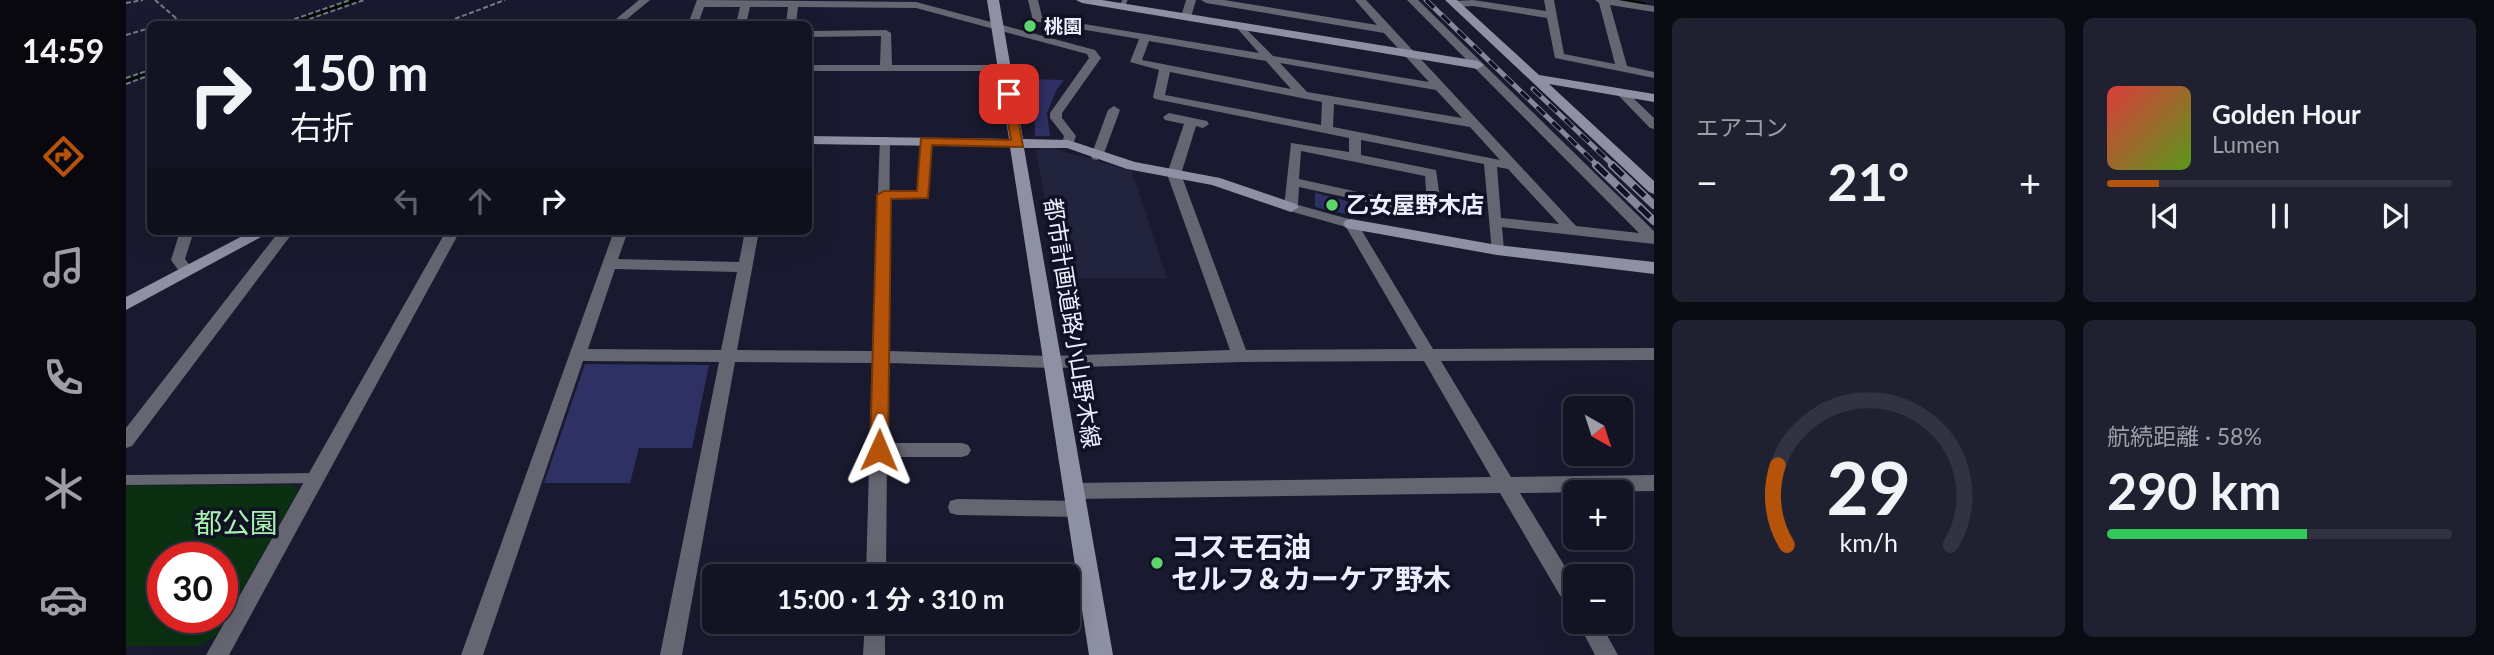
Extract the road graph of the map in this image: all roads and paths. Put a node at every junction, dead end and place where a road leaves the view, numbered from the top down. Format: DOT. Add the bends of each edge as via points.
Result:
graph roads {
  1 [pos="143,0"];
  2 [pos="155,0"];
  3 [pos="350,0"];
  4 [pos="364,0"];
  5 [pos="505,0"];
  6 [pos="645,0"];
  7 [pos="993,0"];
  8 [pos="1033,0"];
  9 [pos="1082,0"];
  10 [pos="1191,0"];
  11 [pos="1206,0"];
  12 [pos="1359,0"];
  13 [pos="1412,0"];
  14 [pos="1549,0"];
  15 [pos="1602,0"];
  16 [pos="701,2"];
  17 [pos="794,2"];
  18 [pos="857,2"];
  19 [pos="1453,2"];
  20 [pos="126,3"];
  21 [pos="917,3"];
  22 [pos="1124,3"];
  23 [pos="746,4"];
  24 [pos="1654,9"];
  25 [pos="1550,15"];
  26 [pos="1186,17"];
  27 [pos="177,19"];
  28 [pos="170,21"];
  29 [pos="179,21"];
  30 [pos="289,21"];
  31 [pos="304,21"];
  32 [pos="449,21"];
  33 [pos="619,21"];
  34 [pos="694,21"];
  35 [pos="742,21"];
  36 [pos="791,21"];
  37 [pos="1241,27"];
  38 [pos="147,28"];
  39 [pos="997,28"];
  40 [pos="1388,30"];
  41 [pos="812,34"];
  42 [pos="126,35"];
  43 [pos="1145,37"];
  44 [pos="1410,54"];
  45 [pos="1270,59"];
  46 [pos="1478,65"];
  47 [pos="812,68"];
  48 [pos="1004,68"];
  49 [pos="1165,68"];
  50 [pos="886,69"];
  51 [pos="1622,69"];
  52 [pos="147,71"];
  53 [pos="1654,75"];
  54 [pos="147,76"];
  55 [pos="126,78"];
  56 [pos="1536,78"];
  57 [pos="126,84"];
  58 [pos="1440,87"];
  59 [pos="1622,93"];
  60 [pos="1303,95"];
  61 [pos="1654,99"];
  62 [pos="1328,100"];
  63 [pos="1114,110"];
  64 [pos="1169,117"];
  65 [pos="1475,124"];
  66 [pos="1654,125"];
  67 [pos="1327,131"];
  68 [pos="1355,137"];
  69 [pos="812,140"];
  70 [pos="884,141"];
  71 [pos="926,141"];
  72 [pos="1018,144"];
  73 [pos="1068,144"];
  74 [pos="1097,156"];
  75 [pos="1355,157"];
  76 [pos="1489,160"];
  77 [pos="1513,166"];
  78 [pos="1174,174"];
  79 [pos="1292,181"];
  80 [pos="1654,189"];
  81 [pos="884,195"];
  82 [pos="1291,207"];
  83 [pos="1495,222"];
  84 [pos="1351,224"];
  85 [pos="1570,228"];
  86 [pos="186,235"];
  87 [pos="256,235"];
  88 [pos="284,235"];
  89 [pos="451,235"];
  90 [pos="620,235"];
  91 [pos="751,235"];
  92 [pos="1654,239"];
  93 [pos="1497,250"];
  94 [pos="610,264"];
  95 [pos="745,267"];
  96 [pos="1654,268"];
  97 [pos="187,271"];
  98 [pos="126,304"];
  99 [pos="1654,354"];
  100 [pos="579,355"];
  101 [pos="1427,355"];
  102 [pos="729,356"];
  103 [pos="1240,356"];
  104 [pos="881,357"];
  105 [pos="1053,362"];
  106 [pos="126,441"];
  107 [pos="879,450"];
  108 [pos="961,450"];
  109 [pos="316,478"];
  110 [pos="126,480"];
  111 [pos="1654,484"];
  112 [pos="1506,485"];
  113 [pos="1077,500"];
  114 [pos="957,507"];
  115 [pos="876,564"];
  116 [pos="1563,582"];
  117 [pos="875,634"];
  118 [pos="1595,634"];
  119 [pos="217,655"];
  120 [pos="472,655"];
  121 [pos="671,655"];
  122 [pos="874,655"];
  123 [pos="1101,655"];
  124 [pos="1607,655"];
  1 -- 20 [label="path"];
  2 -- 27 [label="path"];
  3 -- 30 [label="path"];
  4 -- 31 [label="path"];
  5 -- 32 [label="path"];
  6 -- 33 [label="street"];
  7 -- 39 [label="street, 都市計画道路小山野木線"];
  8 -- 43 [label="street" via="1037,19"];
  9 -- 22 [label="street"];
  10 -- 26 [label="street"];
  11 -- 40 [label="street"];
  12 -- 40 [label="street"];
  13 -- 46 [label="street"];
  14 -- 25 [label="street"];
  15 -- 24 [label="street"];
  15 -- 51 [label="street"];
  16 -- 23 [label="street"];
  16 -- 34 [label="street"];
  17 -- 18 [label="street"];
  17 -- 23 [label="street"];
  17 -- 36 [label="street"];
  18 -- 21 [label="street"];
  19 -- 25 [label="street"];
  19 -- 56 [label="street"];
  21 -- 39 [label="street"];
  22 -- 26 [label="street"];
  23 -- 35 [label="street"];
  25 -- 51 [label="street" via="1559,56"];
  26 -- 37 [label="street"];
  27 -- 28 [label="path"];
  27 -- 29 [label="path"];
  37 -- 44 [label="street"];
  37 -- 45 [label="street"];
  38 -- 42 [label="path"];
  39 -- 48 [label="street, 都市計画道路小山野木線"];
  39 -- 73 [label="street" via="1095,54 1056,113 1070,136"];
  40 -- 44 [label="street"];
  41 -- 50 [label="street" via="886,33"];
  43 -- 45 [label="street"];
  43 -- 49 [label="street" via="1136,62"];
  44 -- 46 [label="street"];
  44 -- 58 [label="street"];
  45 -- 58 [label="street"];
  45 -- 60 [label="street"];
  46 -- 92 [label="street"];
  47 -- 50 [label="street"];
  48 -- 50 [label="street"];
  48 -- 72 [label="street, 都市計画道路小山野木線"];
  49 -- 60 [label="street"];
  49 -- 67 [label="street" via="1159,97"];
  51 -- 53 [label="street"];
  52 -- 55 [label="path"];
  54 -- 57 [label="path"];
  56 -- 59 [label="street"];
  56 -- 80 [label="street"];
  58 -- 65 [label="street"];
  59 -- 61 [label="street"];
  59 -- 66 [label="street"];
  60 -- 62 [label="street"];
  62 -- 65 [label="street"];
  62 -- 67 [label="street"];
  63 -- 74 [label="street"];
  64 -- 78 [label="street" via="1197,123"];
  65 -- 77 [label="street"];
  67 -- 68 [label="street"];
  68 -- 75 [label="street"];
  68 -- 76 [label="street"];
  69 -- 70 [label="street"];
  70 -- 71 [label="street"];
  70 -- 81 [label="street"];
  71 -- 72 [label="street"];
  71 -- 81 [label="lane" via="924,195"];
  72 -- 73 [label="street"];
  72 -- 105 [label="street, 都市計画道路小山野木線"];
  73 -- 74 [label="street"];
  74 -- 78 [label="street"];
  75 -- 79 [label="street" via="1295,146"];
  75 -- 79 [label="street" via="1431,173 1434,205 1430,210 1417,209"];
  76 -- 77 [label="street"];
  76 -- 83 [label="street"];
  77 -- 85 [label="street"];
  78 -- 82 [label="street" via="1215,181"];
  78 -- 103 [label="street"];
  79 -- 82 [label="street"];
  81 -- 104 [label="street"];
  82 -- 84 [label="street"];
  83 -- 85 [label="street"];
  83 -- 93 [label="street"];
  84 -- 93 [label="street"];
  84 -- 101 [label="street"];
  85 -- 92 [label="street"];
  86 -- 97 [label="street" via="178,260"];
  87 -- 97 [label="street"];
  88 -- 106 [label="street"];
  89 -- 109 [label="street"];
  90 -- 94 [label="street"];
  91 -- 95 [label="street"];
  93 -- 96 [label="street"];
  94 -- 95 [label="street"];
  94 -- 100 [label="street"];
  95 -- 102 [label="street"];
  97 -- 98 [label="street"];
  99 -- 101 [label="street"];
  100 -- 102 [label="street"];
  100 -- 120 [label="street"];
  101 -- 103 [label="street"];
  101 -- 112 [label="street"];
  102 -- 104 [label="street"];
  102 -- 121 [label="street"];
  103 -- 105 [label="street"];
  104 -- 105 [label="street"];
  104 -- 107 [label="street"];
  105 -- 113 [label="street, 都市計画道路小山野木線"];
  107 -- 108 [label="street"];
  107 -- 115 [label="street"];
  109 -- 110 [label="lane"];
  109 -- 119 [label="street"];
  111 -- 112 [label="street"];
  112 -- 113 [label="street"];
  112 -- 116 [label="street"];
  113 -- 114 [label="street"];
  113 -- 123 [label="street, 都市計画道路小山野木線"];
  117 -- 122 [label="street"];
  118 -- 124 [label="street"];
}
